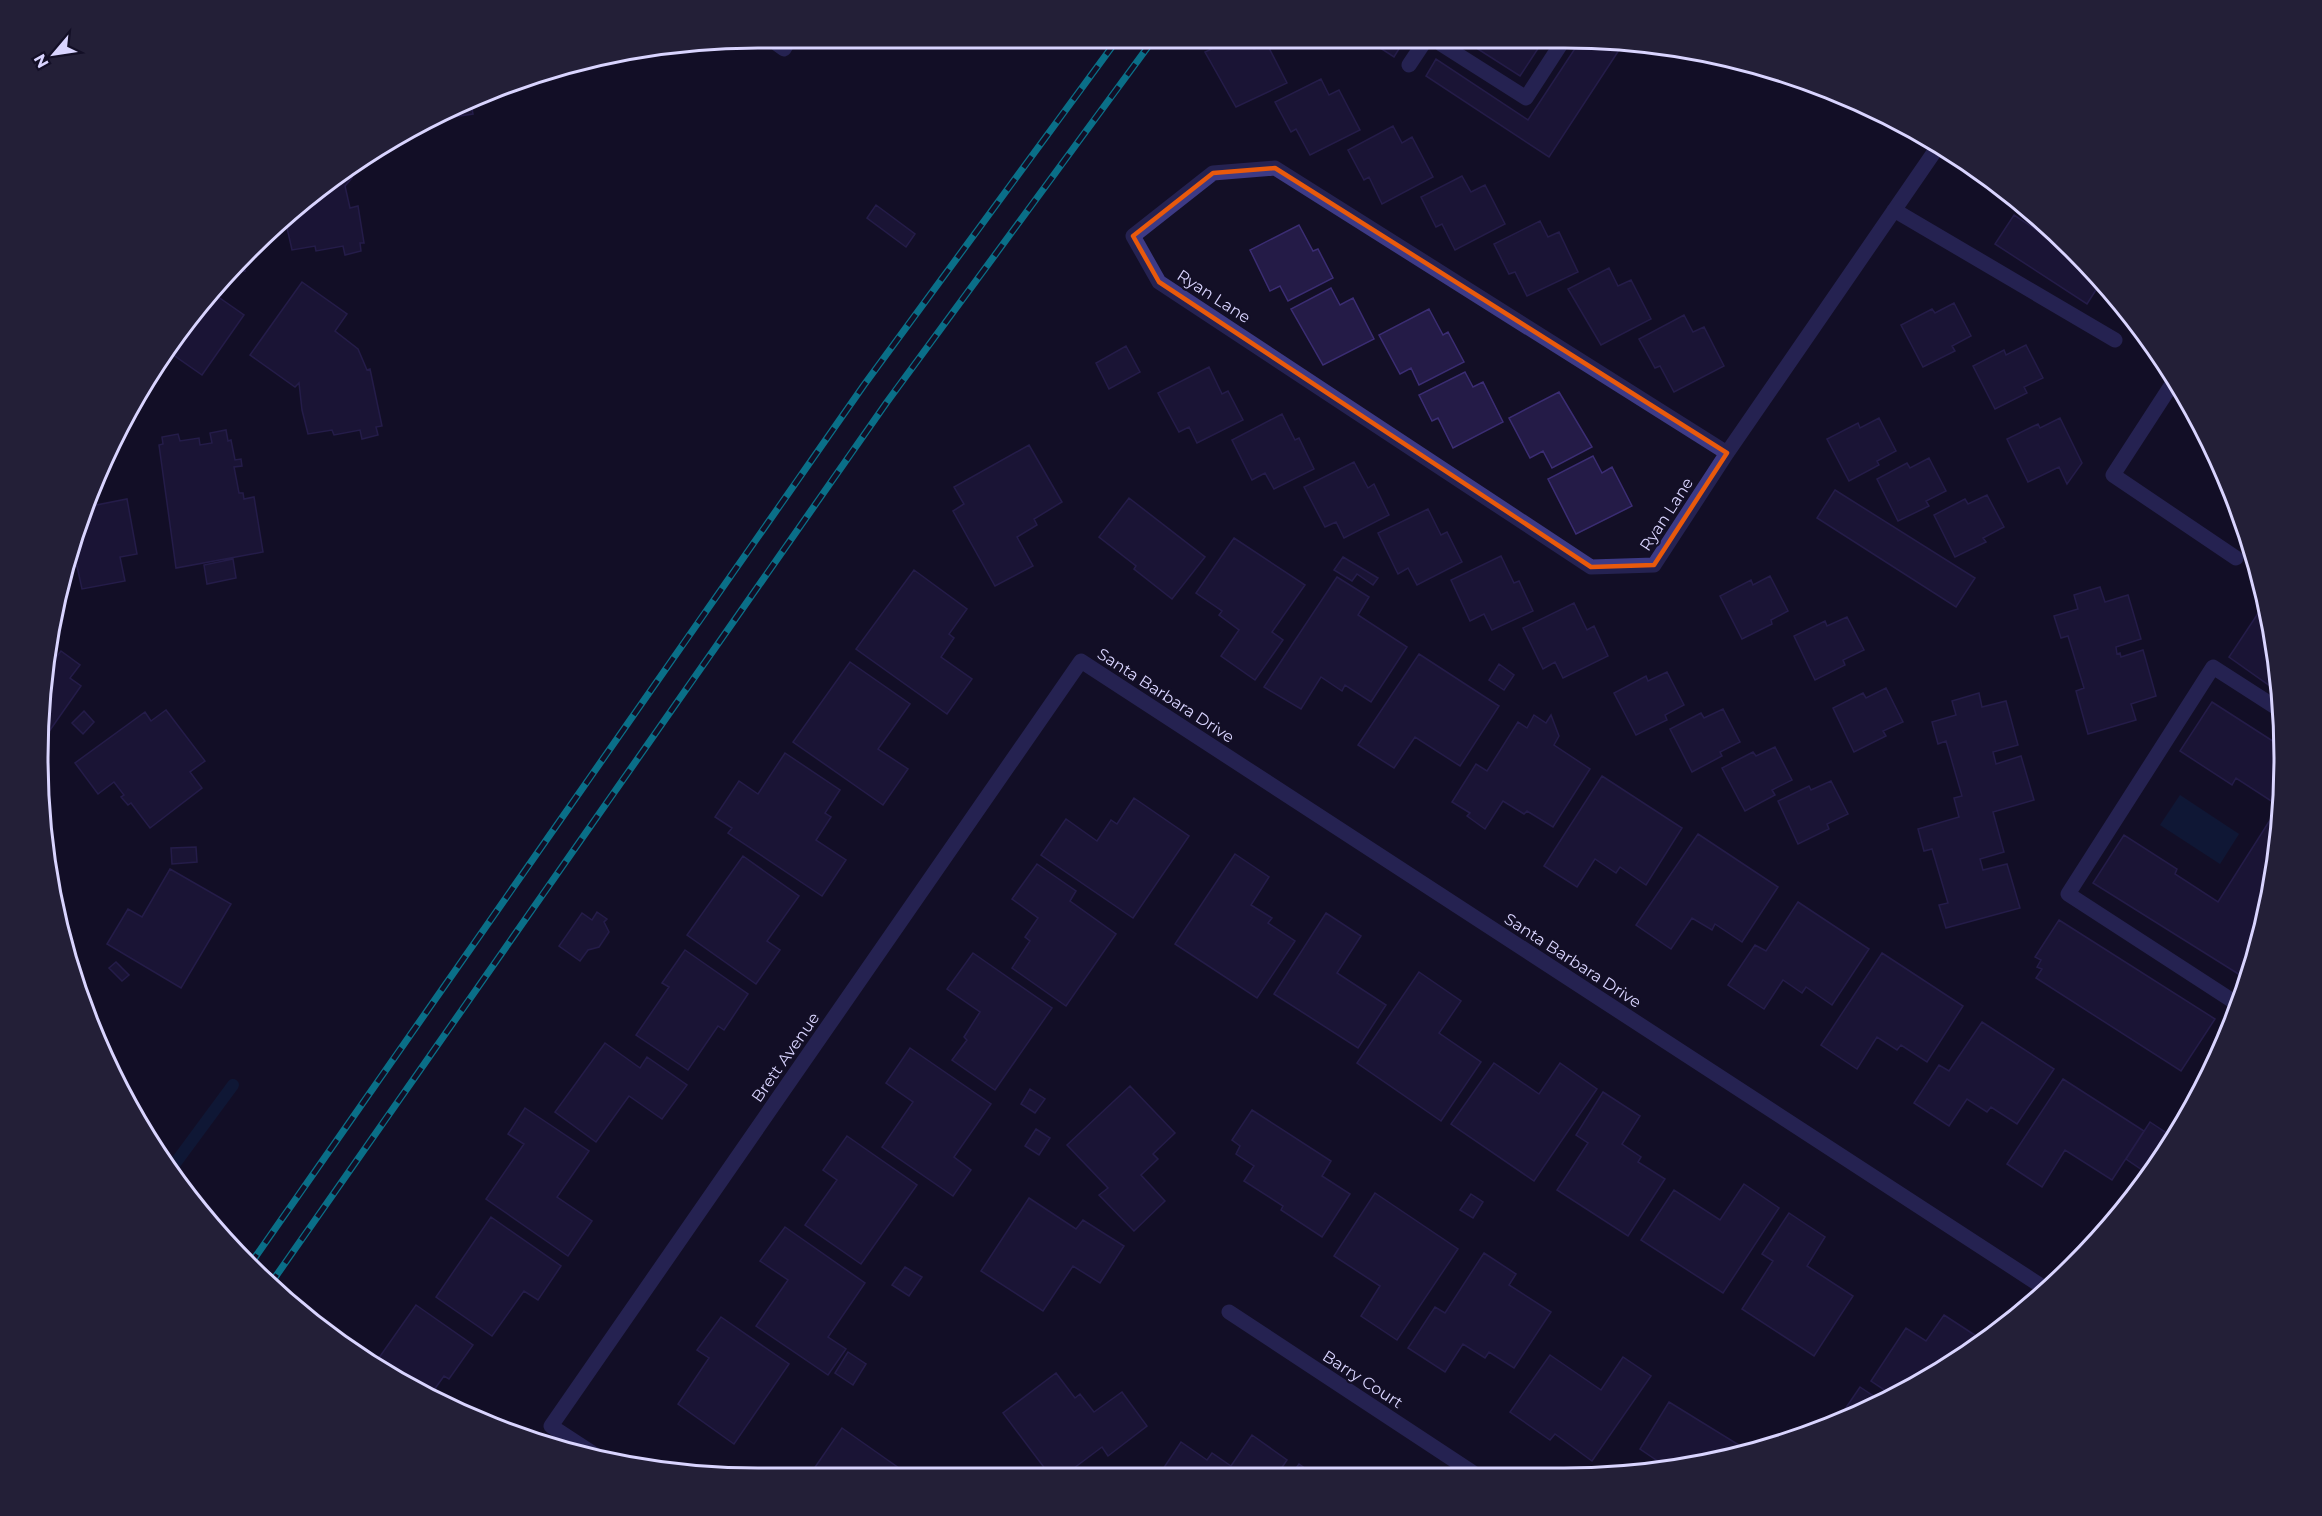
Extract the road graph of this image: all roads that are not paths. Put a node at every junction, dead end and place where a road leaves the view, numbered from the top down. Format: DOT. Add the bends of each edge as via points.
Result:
graph roads {
  1 [pos="1420,48"];
  2 [pos="1447,48"];
  3 [pos="1558,48"];
  4 [pos="1409,65"];
  5 [pos="1934,153"];
  6 [pos="1894,210"];
  7 [pos="2115,340"];
  8 [pos="2169,388"];
  9 [pos="1727,453"];
  10 [pos="2236,558"];
  11 [pos="1081,661"];
  12 [pos="2271,705"];
  13 [pos="2231,1000"];
  14 [pos="2040,1285"];
  15 [pos="1229,1312"];
  16 [pos="581,1446"];
  17 [pos="1466,1468"];
  1 -- 4 [label="street"];
  2 -- 3 [label="street" via="1526,98"];
  5 -- 6 [label="street, Ryan Lane"];
  6 -- 7 [label="street"];
  6 -- 9 [label="street, Ryan Lane"];
  8 -- 10 [label="street" via="2113,476"];
  9 -- 9 [label="street, Ryan Lane" via="1654,565 1592,567 1159,282 1133,236 1213,173 1275,168"];
  11 -- 14 [label="street, Santa Barbara Drive"];
  11 -- 16 [label="street, Brett Avenue" via="551,1426"];
  12 -- 13 [label="street" via="2213,667 2068,894"];
  15 -- 17 [label="street, Barry Court"];
}
